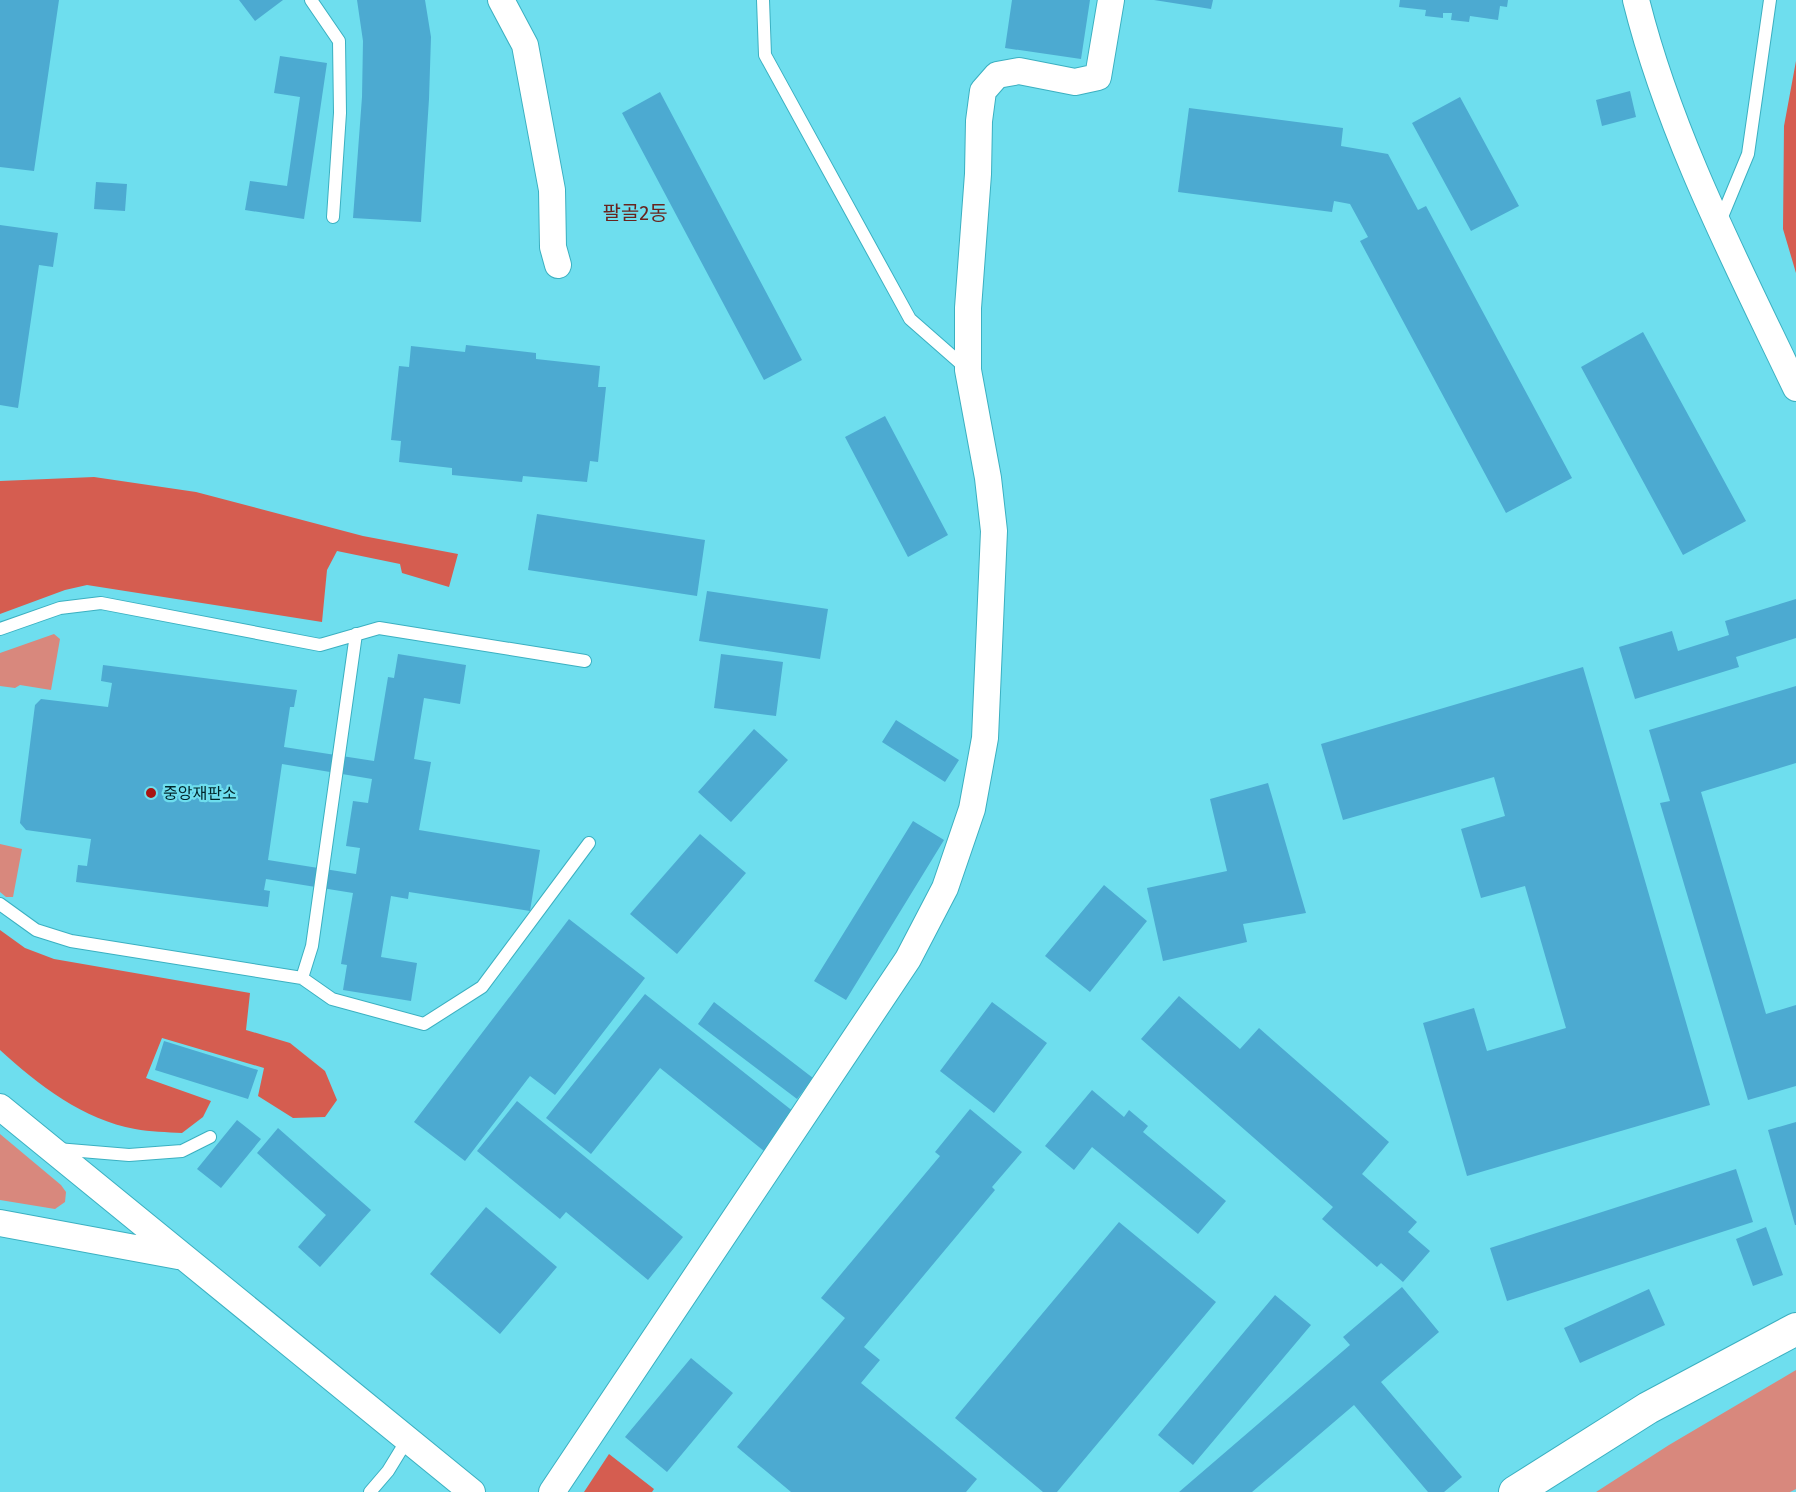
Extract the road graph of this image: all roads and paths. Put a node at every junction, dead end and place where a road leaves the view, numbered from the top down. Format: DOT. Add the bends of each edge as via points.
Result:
graph roads {
  1 [pos="311,0"];
  2 [pos="501,0"];
  3 [pos="763,0"];
  4 [pos="1111,0"];
  5 [pos="1636,0"];
  6 [pos="1770,0"];
  7 [pos="333,217"];
  8 [pos="1718,225"];
  9 [pos="558,264"];
  10 [pos="968,370"];
  11 [pos="1796,388"];
  12 [pos="0,629"];
  13 [pos="356,634"];
  14 [pos="585,661"];
  15 [pos="589,843"];
  16 [pos="0,904"];
  17 [pos="302,978"];
  18 [pos="0,1107"];
  19 [pos="210,1137"];
  20 [pos="50,1148"];
  21 [pos="0,1223"];
  22 [pos="181,1256"];
  23 [pos="1796,1329"];
  24 [pos="406,1440"];
  25 [pos="370,1492"];
  26 [pos="472,1492"];
  27 [pos="552,1492"];
  28 [pos="1515,1492"];
  1 -- 7 [label="lane" via="339,41 340,112"];
  2 -- 9 [label="street" via="525,45 552,190"];
  3 -- 10 [label="lane" via="765,55 910,320"];
  4 -- 10 [label="street" via="1098,77 1075,82 1019,71 997,75 983,91 968,308"];
  5 -- 8 [label="street" via="1695,176"];
  6 -- 8 [label="lane" via="1748,154"];
  8 -- 11 [label="street"];
  10 -- 27 [label="street" via="994,531 985,738 972,809 945,888 908,960"];
  12 -- 13 [label="lane" via="60,608 101,603 320,645"];
  13 -- 14 [label="lane" via="379,628"];
  13 -- 17 [label="lane" via="312,946"];
  15 -- 17 [label="lane" via="482,987 424,1024 332,999"];
  16 -- 17 [label="lane" via="36,930 71,941"];
  18 -- 20 [label="street"];
  19 -- 20 [label="lane" via="182,1150 140,1154"];
  20 -- 22 [label="street"];
  21 -- 22 [label="street"];
  22 -- 24 [label="street"];
  23 -- 28 [label="street" via="1648,1408"];
  24 -- 25 [label="lane"];
  24 -- 26 [label="street"];
}
